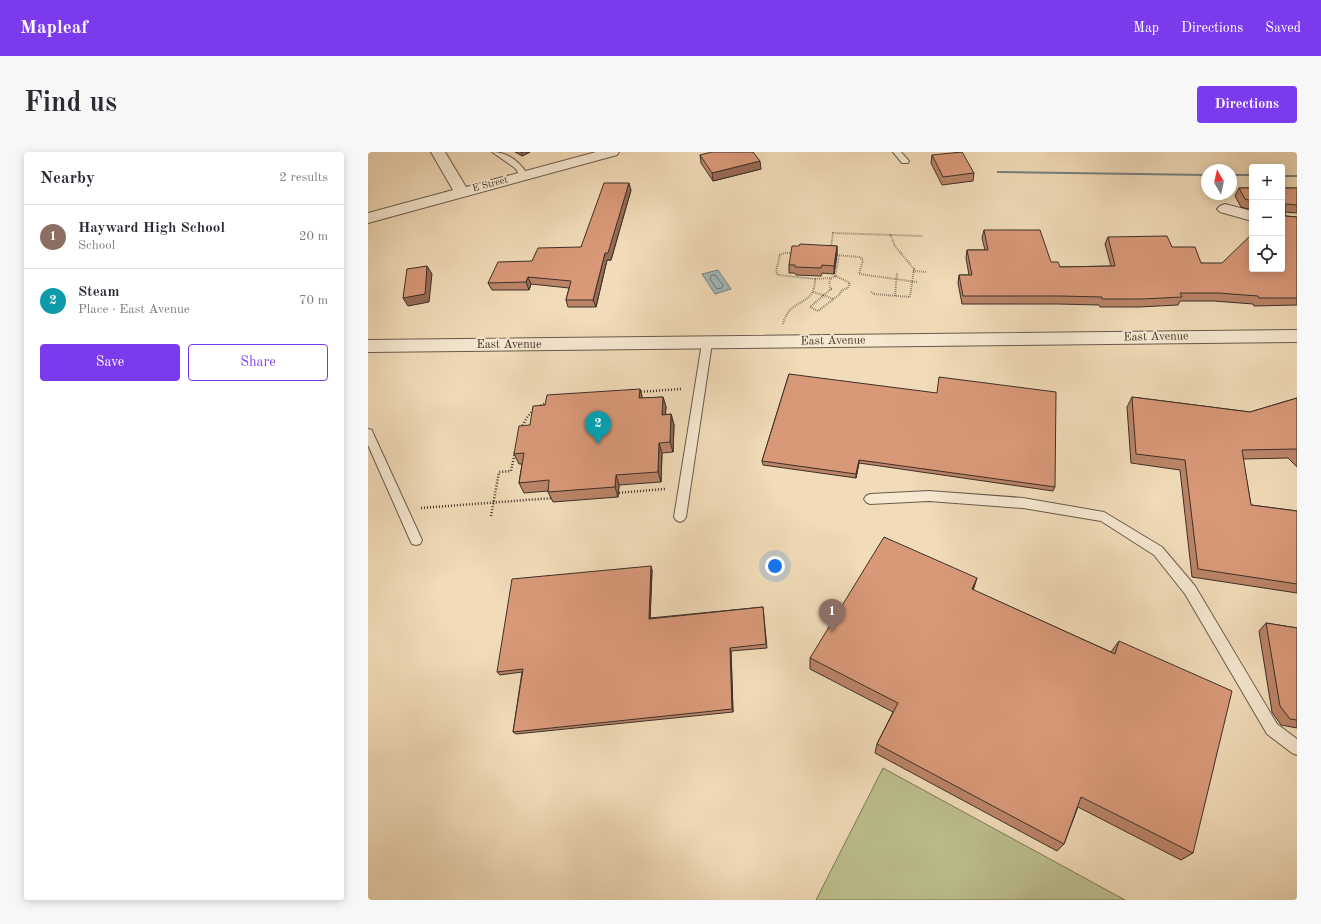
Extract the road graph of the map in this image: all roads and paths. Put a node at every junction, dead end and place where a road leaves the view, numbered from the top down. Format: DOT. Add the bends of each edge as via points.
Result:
graph roads {
  1 [pos="438,152"];
  2 [pos="496,152"];
  3 [pos="612,152"];
  4 [pos="897,152"];
  5 [pos="905,160"];
  6 [pos="524,175"];
  7 [pos="461,192"];
  8 [pos="1225,209"];
  9 [pos="1249,215"];
  10 [pos="368,218"];
  11 [pos="890,234"];
  12 [pos="923,236"];
  13 [pos="796,253"];
  14 [pos="839,256"];
  15 [pos="913,271"];
  16 [pos="926,272"];
  17 [pos="897,274"];
  18 [pos="836,276"];
  19 [pos="830,278"];
  20 [pos="815,279"];
  21 [pos="896,280"];
  22 [pos="912,282"];
  23 [pos="917,282"];
  24 [pos="813,292"];
  25 [pos="871,292"];
  26 [pos="823,295"];
  27 [pos="895,296"];
  28 [pos="833,299"];
  29 [pos="782,324"];
  30 [pos="1297,336"];
  31 [pos="707,343"];
  32 [pos="368,346"];
  33 [pos="689,389"];
  34 [pos="636,392"];
  35 [pos="554,400"];
  36 [pos="519,432"];
  37 [pos="368,433"];
  38 [pos="516,448"];
  39 [pos="666,489"];
  40 [pos="611,493"];
  41 [pos="556,498"];
  42 [pos="870,498"];
  43 [pos="493,502"];
  44 [pos="427,508"];
  45 [pos="491,516"];
  46 [pos="680,517"];
  47 [pos="416,540"];
  48 [pos="1297,748"];
  1 -- 7 [label="street"];
  2 -- 6 [label="lane" via="518,166"];
  3 -- 6 [label="street, E Street"];
  4 -- 5 [label="lane"];
  6 -- 7 [label="street, E Street"];
  7 -- 10 [label="street, E Street"];
  8 -- 9 [label="street"];
  11 -- 12 [label="path"];
  11 -- 14 [label="path" via="833,234 830,253"];
  11 -- 15 [label="path" via="895,246"];
  13 -- 20 [label="path" via="780,255 776,272 778,275"];
  14 -- 18 [label="path"];
  14 -- 21 [label="path" via="860,257 863,260 859,274"];
  15 -- 16 [label="path"];
  15 -- 22 [label="path"];
  17 -- 21 [label="path"];
  18 -- 19 [label="path"];
  18 -- 28 [label="path" via="850,283 848,288"];
  19 -- 20 [label="path"];
  19 -- 26 [label="path" via="831,289"];
  20 -- 24 [label="path"];
  21 -- 22 [label="path"];
  21 -- 27 [label="path"];
  22 -- 23 [label="path"];
  22 -- 27 [label="path" via="910,296"];
  24 -- 26 [label="path"];
  24 -- 29 [label="path" via="787,310"];
  25 -- 27 [label="path"];
  26 -- 28 [label="path"];
  26 -- 28 [label="path" via="810,307 818,311"];
  30 -- 31 [label="street, East Avenue"];
  31 -- 32 [label="street, East Avenue"];
  31 -- 46 [label="lane"];
  33 -- 34 [label="path"];
  35 -- 36 [label="path" via="532,412"];
  37 -- 47 [label="lane"];
  38 -- 43 [label="path" via="511,471 499,472"];
  39 -- 40 [label="path"];
  41 -- 43 [label="path"];
  42 -- 48 [label="lane" via="929,496 1023,503 1104,517 1158,551 1190,590 1272,729"];
  43 -- 44 [label="path"];
  43 -- 45 [label="path"];
}
